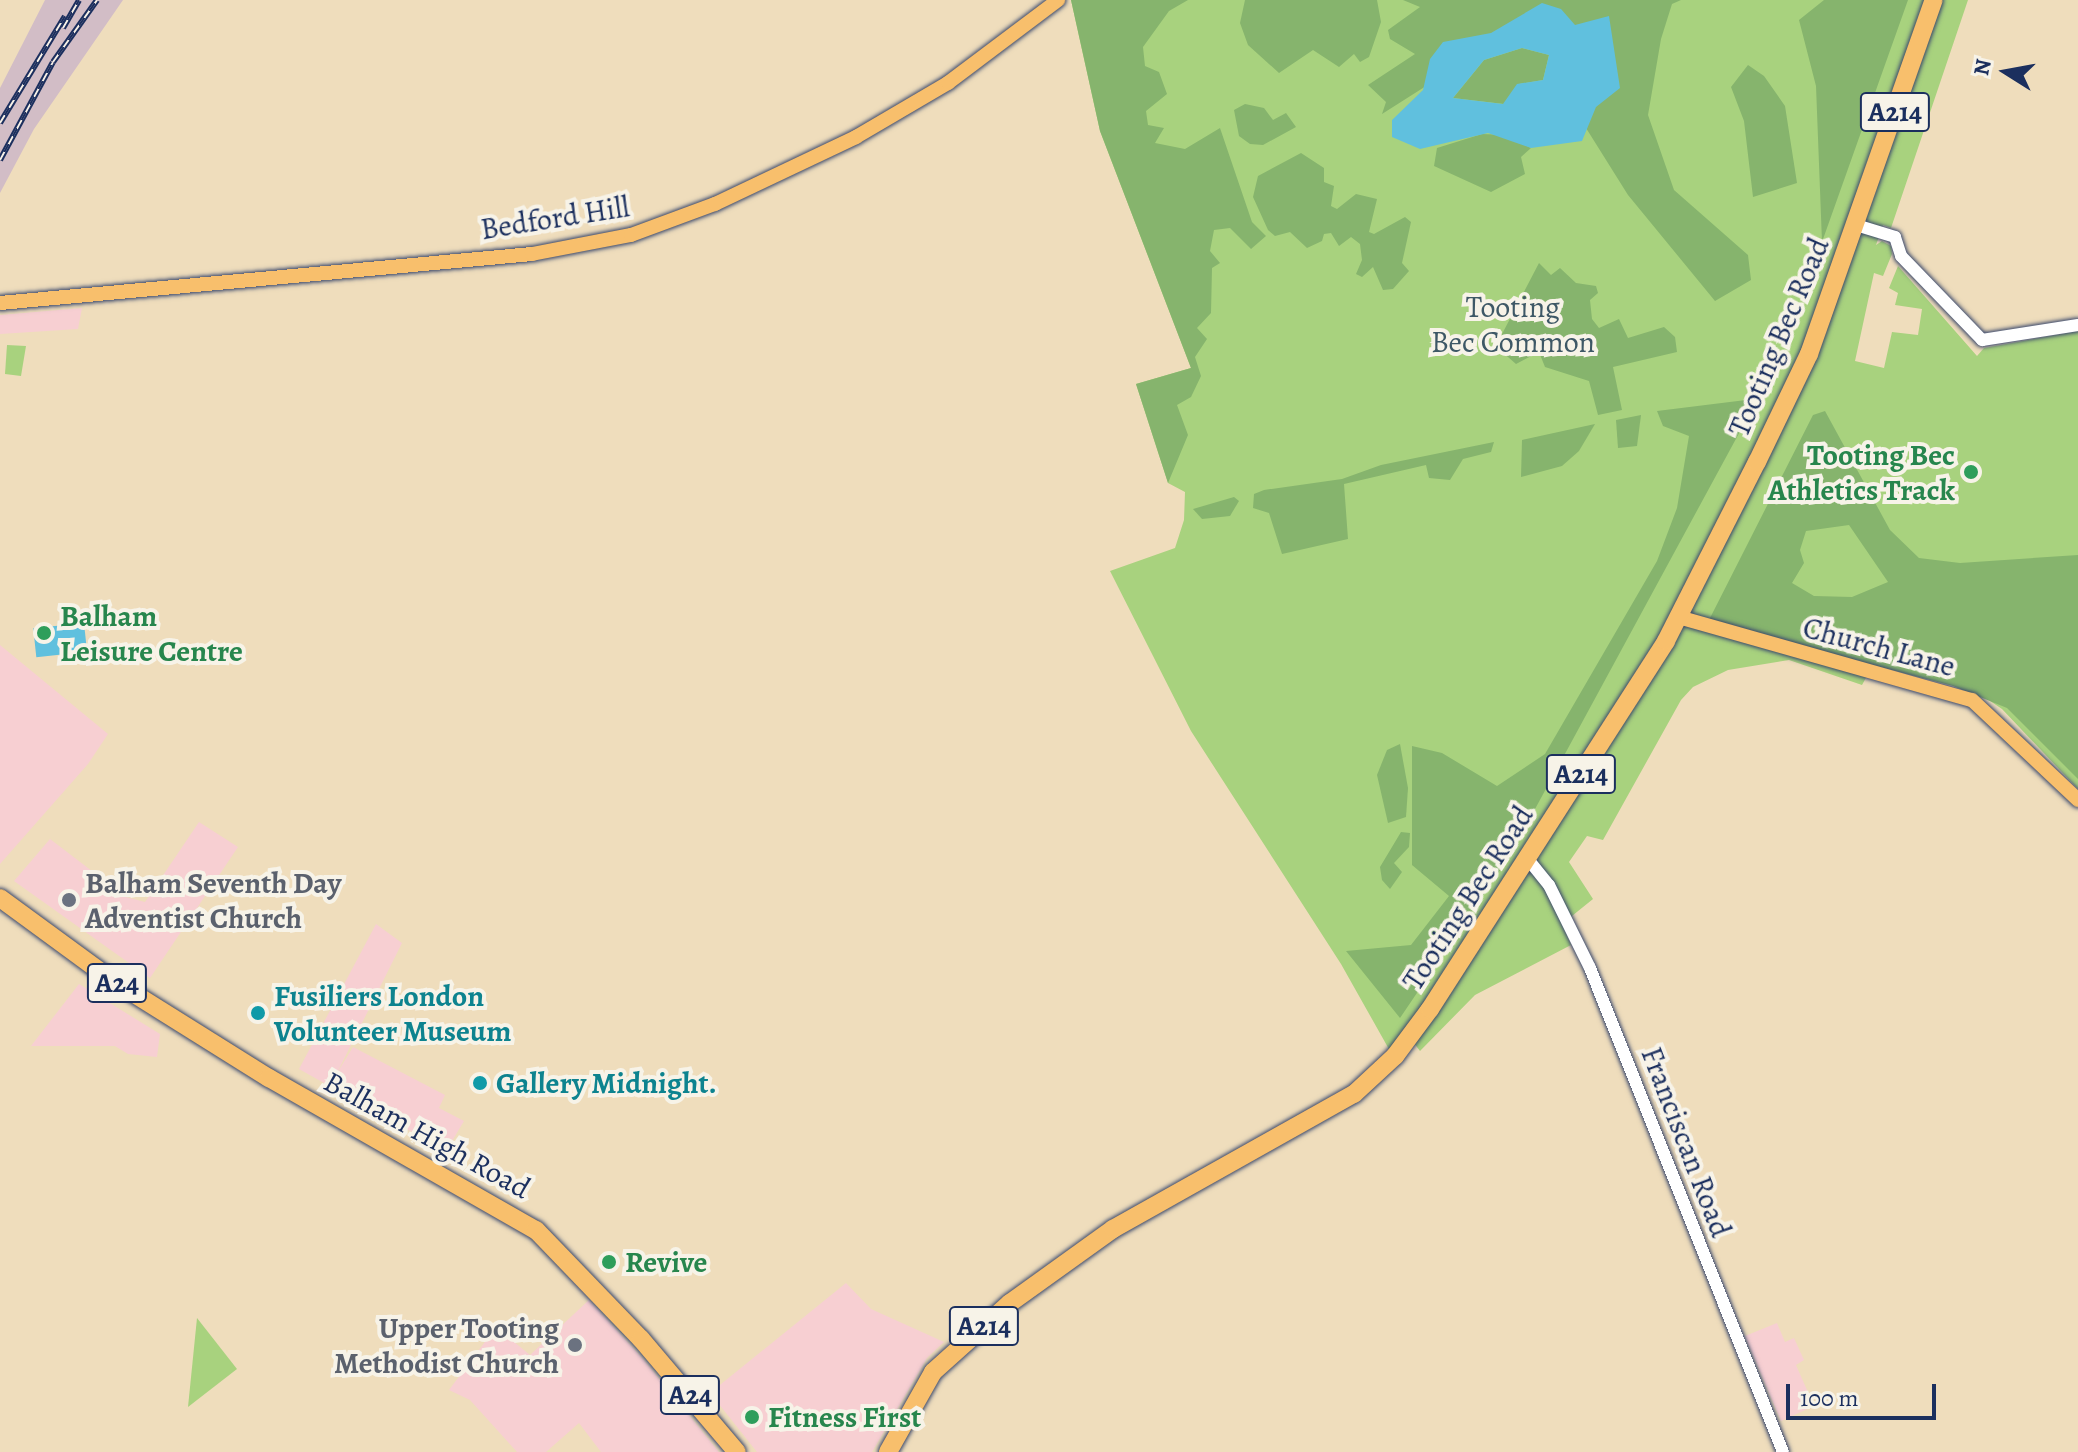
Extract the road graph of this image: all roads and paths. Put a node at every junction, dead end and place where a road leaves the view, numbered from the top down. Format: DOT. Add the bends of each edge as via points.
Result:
graph roads {
  1 [pos="1058,0"];
  2 [pos="1934,0"];
  3 [pos="1856,225"];
  4 [pos="0,303"];
  5 [pos="2078,325"];
  6 [pos="1678,617"];
  7 [pos="2078,800"];
  8 [pos="1527,858"];
  9 [pos="0,898"];
  10 [pos="737,1452"];
  11 [pos="888,1452"];
  12 [pos="1783,1452"];
  1 -- 4 [label="main road, Bedford Hill" via="948,83 867,131 715,204 631,235 532,254"];
  2 -- 3 [label="highway, Tooting Bec Road / A214"];
  3 -- 5 [label="street" via="1895,237 1901,256 1982,340"];
  3 -- 6 [label="highway, Tooting Bec Road / A214" via="1807,359"];
  6 -- 7 [label="main road, Church Lane" via="1972,700"];
  6 -- 8 [label="highway, Tooting Bec Road / A214"];
  8 -- 11 [label="highway, Tooting Bec Road / A214" via="1424,1018 1364,1086 1113,1229 1044,1276 933,1372"];
  8 -- 12 [label="street, Franciscan Road" via="1549,885 1590,968"];
  9 -- 10 [label="highway, Balham High Road / A24" via="128,990 384,1143 502,1206 558,1248"];
}
